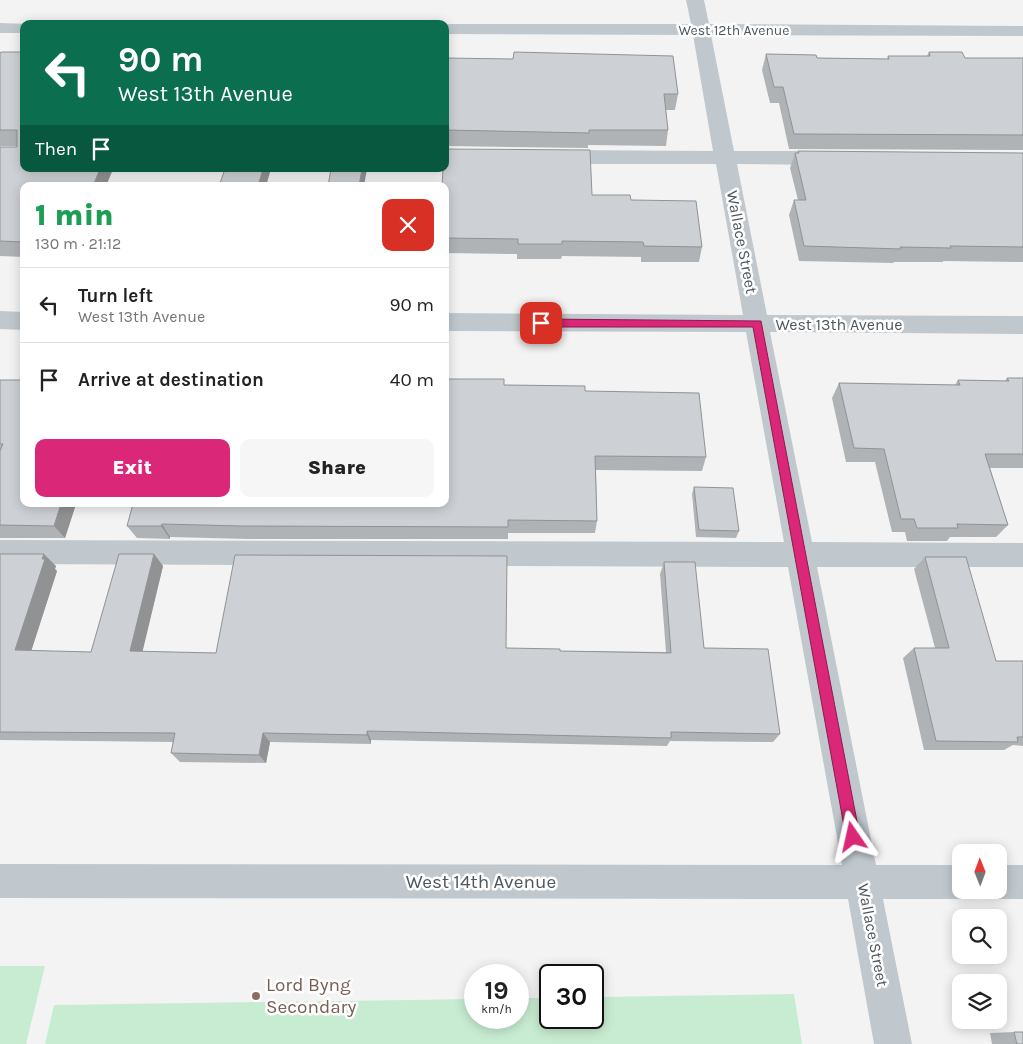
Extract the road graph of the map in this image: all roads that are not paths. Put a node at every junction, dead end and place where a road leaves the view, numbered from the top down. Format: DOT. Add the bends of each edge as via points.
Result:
graph roads {
  1 [pos="695,0"];
  2 [pos="0,28"];
  3 [pos="20,28"];
  4 [pos="449,29"];
  5 [pos="701,30"];
  6 [pos="1023,31"];
  7 [pos="533,157"];
  8 [pos="726,158"];
  9 [pos="854,158"];
  10 [pos="0,320"];
  11 [pos="20,321"];
  12 [pos="449,322"];
  13 [pos="758,324"];
  14 [pos="1023,325"];
  15 [pos="0,552"];
  16 [pos="799,554"];
  17 [pos="1023,555"];
  18 [pos="0,881"];
  19 [pos="952,882"];
  20 [pos="1008,882"];
  21 [pos="1023,882"];
  22 [pos="862,883"];
  23 [pos="894,1044"];
  1 -- 5 [label="street, Wallace Street"];
  2 -- 3 [label="street"];
  4 -- 5 [label="street, West 12th Avenue"];
  5 -- 6 [label="street, West 12th Avenue"];
  5 -- 8 [label="street, Wallace Street"];
  7 -- 8 [label="street"];
  8 -- 9 [label="street"];
  8 -- 13 [label="street, Wallace Street"];
  10 -- 11 [label="street"];
  12 -- 13 [label="street, West 13th Avenue"];
  13 -- 14 [label="street, West 13th Avenue"];
  13 -- 16 [label="street, Wallace Street"];
  15 -- 16 [label="street"];
  16 -- 17 [label="street"];
  16 -- 22 [label="street, Wallace Street"];
  18 -- 22 [label="street, West 14th Avenue"];
  19 -- 22 [label="street, West 14th Avenue"];
  20 -- 21 [label="street"];
  22 -- 23 [label="street, Wallace Street"];
}
